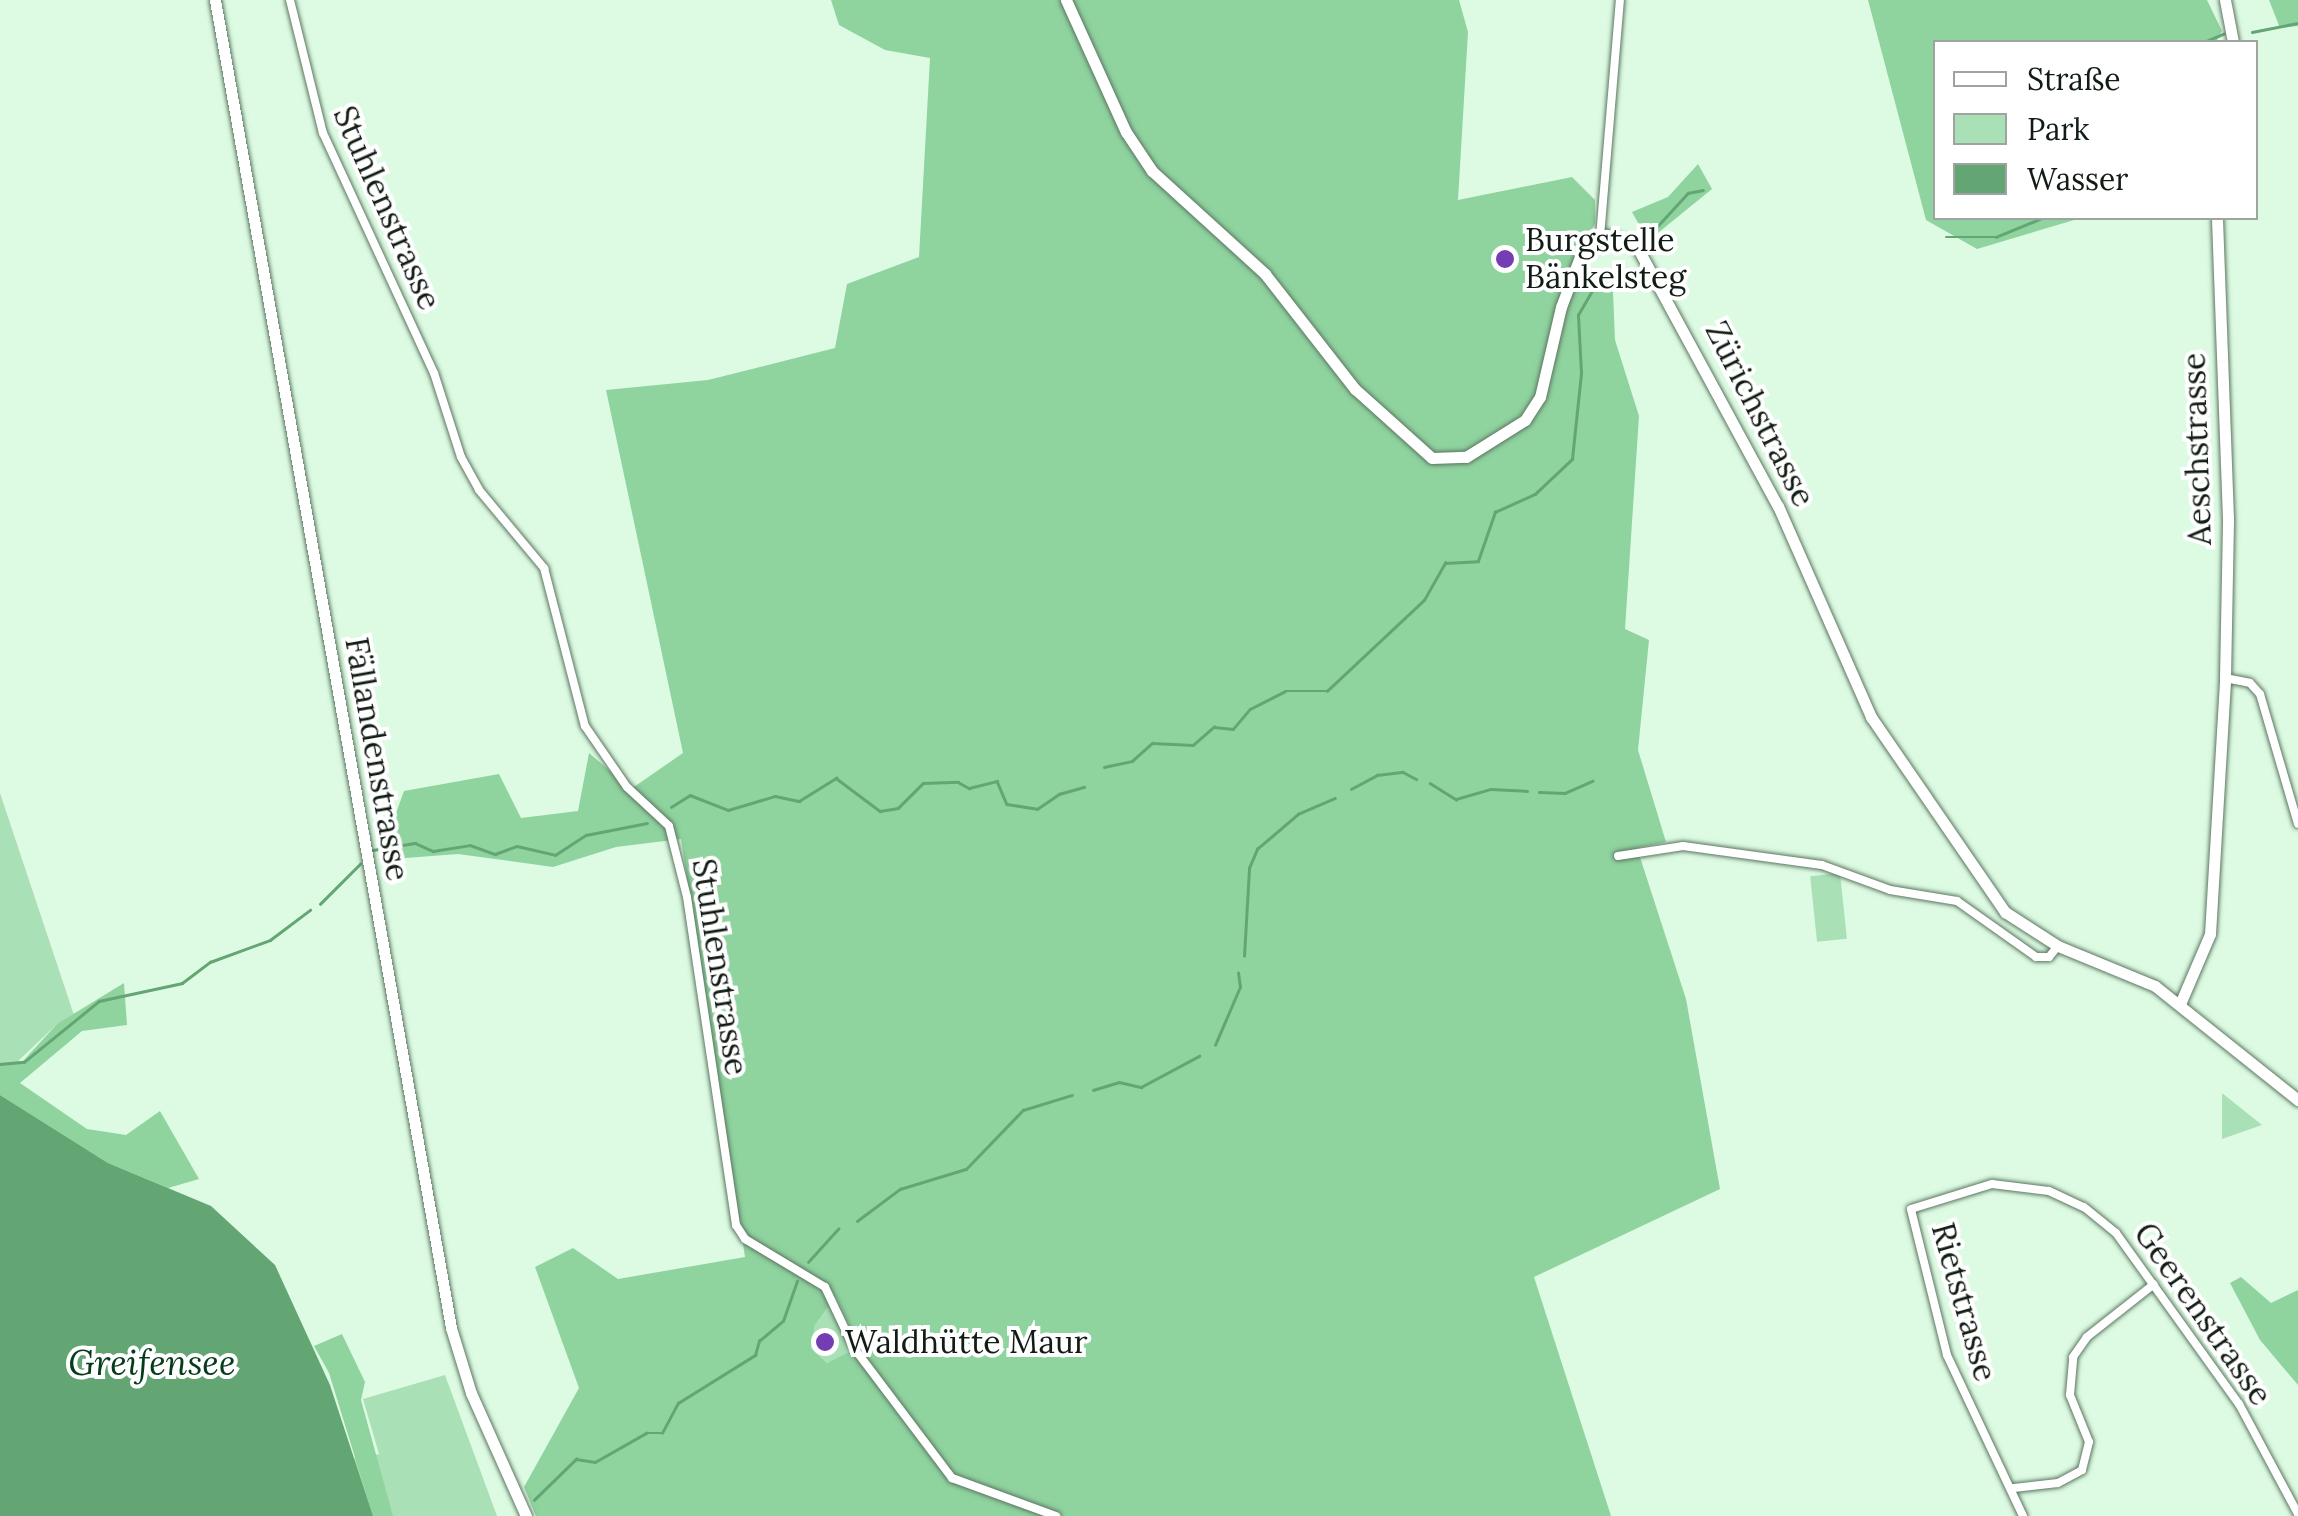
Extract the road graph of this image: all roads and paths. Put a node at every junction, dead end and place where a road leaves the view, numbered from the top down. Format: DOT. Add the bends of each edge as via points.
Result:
graph roads {
  1 [pos="215,0"];
  2 [pos="290,0"];
  3 [pos="1066,0"];
  4 [pos="1620,0"];
  5 [pos="2225,0"];
  6 [pos="2233,40"];
  7 [pos="2217,220"];
  8 [pos="1600,237"];
  9 [pos="2225,678"];
  10 [pos="2298,824"];
  11 [pos="1618,856"];
  12 [pos="2058,946"];
  13 [pos="2180,1004"];
  14 [pos="2298,1100"];
  15 [pos="1911,1209"];
  16 [pos="2154,1284"];
  17 [pos="2014,1488"];
  18 [pos="2298,1514"];
  19 [pos="526,1516"];
  20 [pos="1056,1516"];
  21 [pos="2024,1516"];
  1 -- 19 [label="street, Fällandenstrasse" via="452,1328 471,1393"];
  2 -- 20 [label="street, Stuhlenstrasse" via="324,134 434,373 461,457 479,490 544,568 585,726 627,787 669,826 687,897 736,1225 744,1239 825,1287 854,1348 952,1478"];
  3 -- 8 [label="street" via="1126,132 1152,171 1265,274 1355,389 1432,458 1466,456 1525,420 1540,397 1582,251"];
  4 -- 8 [label="street"];
  5 -- 6 [label="street"];
  7 -- 9 [label="street, Aeschstrasse" via="2228,520"];
  8 -- 12 [label="street, Zürichstrasse" via="1636,246 1722,392 1885,741 2005,912"];
  9 -- 10 [label="street" via="2260,694"];
  9 -- 13 [label="street, Aeschstrasse" via="2210,934"];
  11 -- 12 [label="street" via="1683,846 1822,865 1890,890 1957,901 2036,957 2049,957"];
  12 -- 13 [label="street, Zürichstrasse" via="2117,965"];
  13 -- 14 [label="street, Zürichstrasse"];
  15 -- 16 [label="street, Geerenstrasse" via="1992,1184 2049,1190 2103,1221"];
  15 -- 17 [label="street, Rietstrasse" via="1947,1354"];
  16 -- 17 [label="street" via="2087,1337 2073,1357 2070,1395 2089,1442 2082,1470 2064,1482"];
  16 -- 18 [label="street, Geerenstrasse" via="2238,1404"];
  17 -- 21 [label="street, Rietstrasse"];
}
